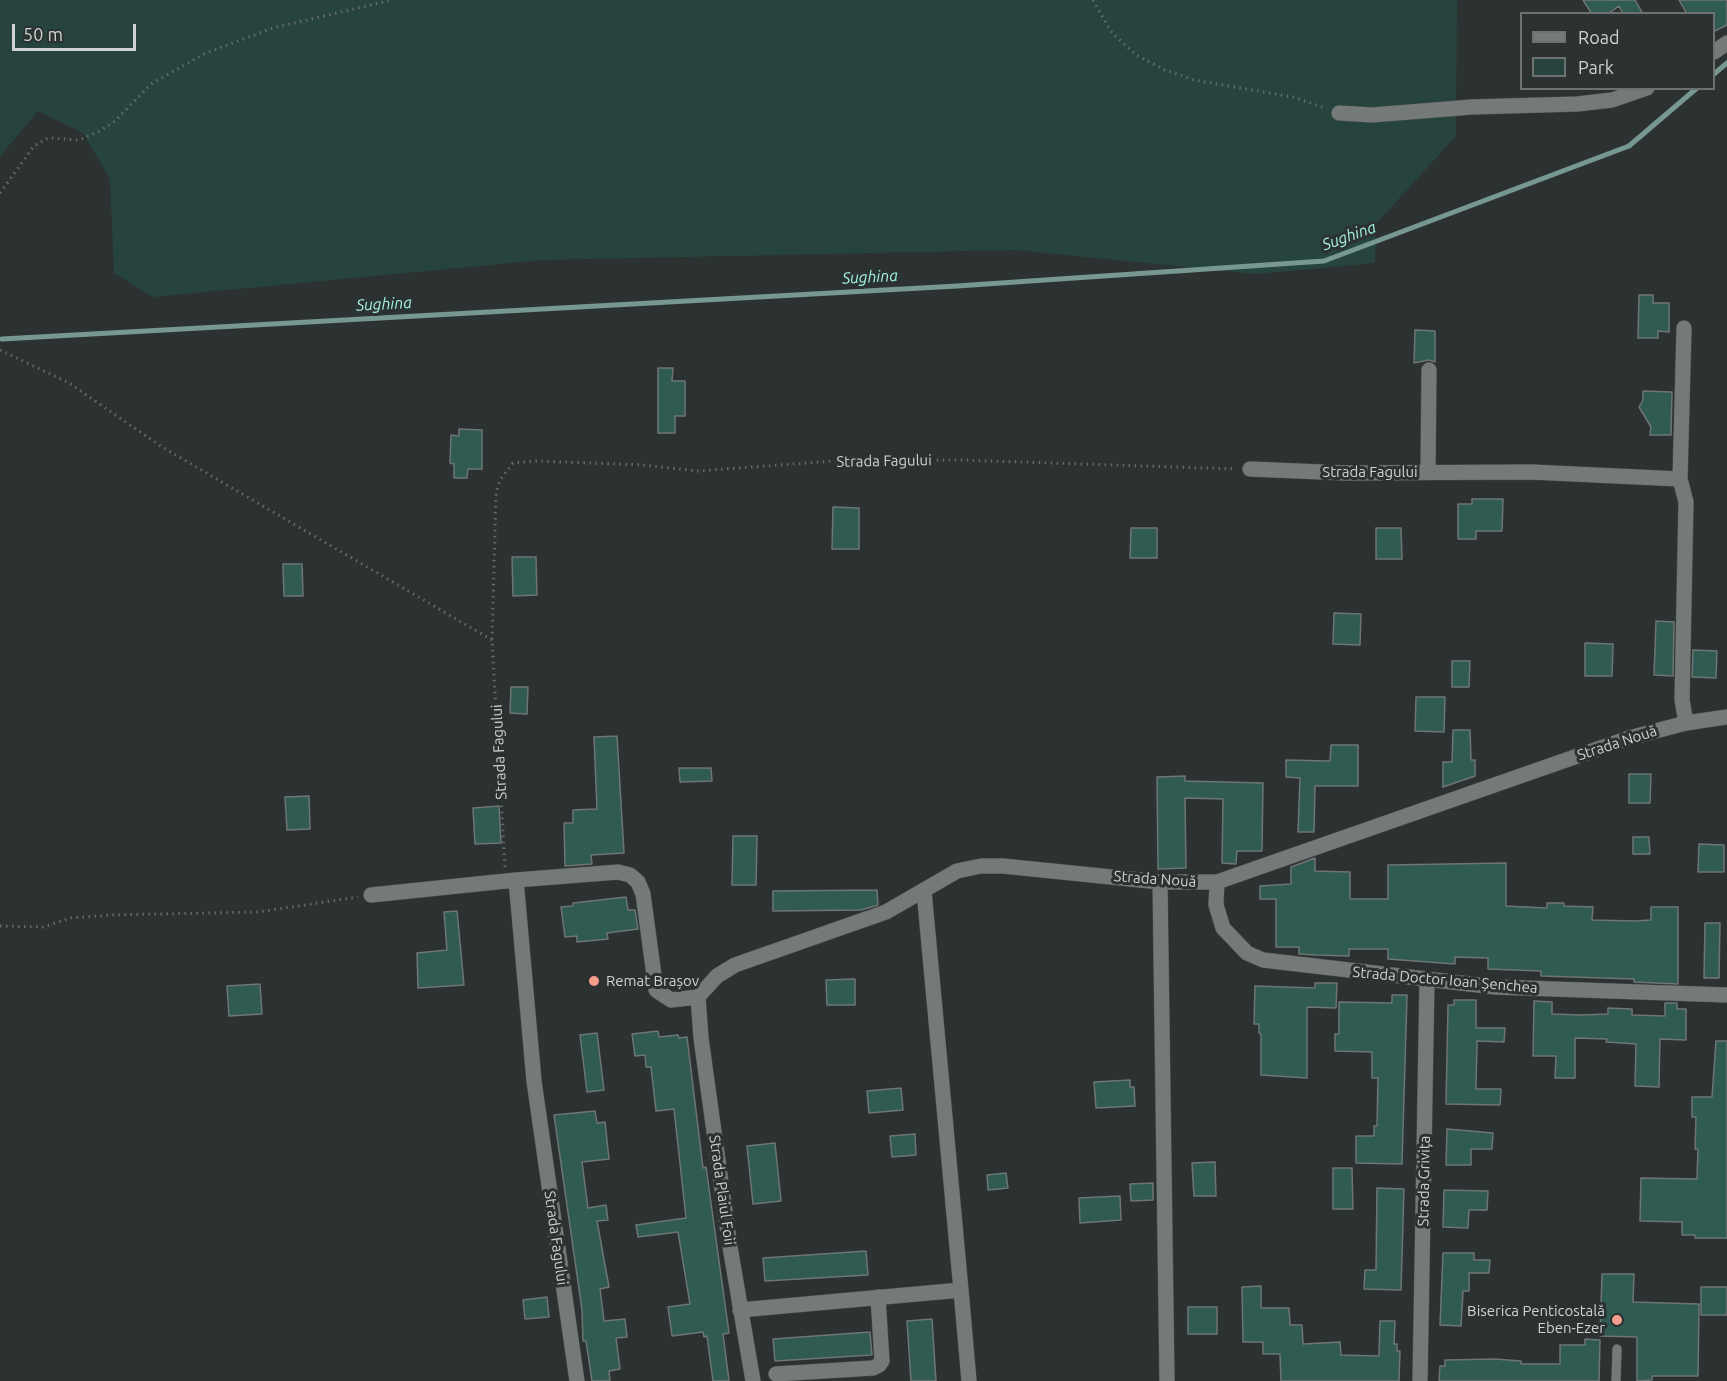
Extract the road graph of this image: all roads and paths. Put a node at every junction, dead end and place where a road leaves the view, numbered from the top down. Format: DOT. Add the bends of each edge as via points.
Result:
graph roads {
  1 [pos="392,0"];
  2 [pos="1093,0"];
  3 [pos="1641,90"];
  4 [pos="1338,113"];
  5 [pos="0,194"];
  6 [pos="1684,328"];
  7 [pos="0,350"];
  8 [pos="1429,370"];
  9 [pos="1250,469"];
  10 [pos="1428,471"];
  11 [pos="1680,478"];
  12 [pos="492,640"];
  13 [pos="1727,717"];
  14 [pos="1686,723"];
  15 [pos="511,880"];
  16 [pos="1160,882"];
  17 [pos="1217,882"];
  18 [pos="924,891"];
  19 [pos="371,895"];
  20 [pos="0,926"];
  21 [pos="1427,980"];
  22 [pos="1727,995"];
  23 [pos="698,997"];
  24 [pos="961,1290"];
  25 [pos="878,1297"];
  26 [pos="740,1310"];
  27 [pos="1617,1349"];
  28 [pos="776,1374"];
  29 [pos="576,1381"];
  30 [pos="753,1381"];
  31 [pos="969,1381"];
  32 [pos="1167,1381"];
  33 [pos="1420,1381"];
  34 [pos="1616,1381"];
  1 -- 5 [label="path" via="273,28 206,52 151,84 100,131 79,140 48,138 34,146"];
  2 -- 4 [label="path" via="1112,33 1136,56 1165,70 1194,80 1293,97"];
  3 -- 4 [label="street" via="1612,100 1577,104 1372,115"];
  6 -- 11 [label="street"];
  7 -- 12 [label="path" via="69,383 162,447"];
  8 -- 10 [label="street"];
  9 -- 10 [label="street, Strada Fagului"];
  9 -- 12 [label="path, Strada Fagului" via="960,460 833,461 698,471 643,465 536,461 513,464 500,480 496,493"];
  10 -- 11 [label="street, Strada Fagului"];
  11 -- 14 [label="street" via="1686,502 1682,700"];
  12 -- 15 [label="path, Strada Fagului"];
  13 -- 14 [label="street, Strada Nouă"];
  14 -- 17 [label="street, Strada Nouă" via="1629,738"];
  15 -- 19 [label="street"];
  15 -- 23 [label="street" via="618,872 630,875 643,894 656,990 671,1000"];
  15 -- 29 [label="street, Strada Fagului" via="534,1081"];
  16 -- 17 [label="street, Strada Nouă"];
  16 -- 18 [label="street, Strada Nouă" via="981,866 957,872"];
  16 -- 32 [label="street"];
  17 -- 21 [label="street, Strada Doctor Ioan Șenchea" via="1216,905 1223,928 1247,953 1281,964"];
  18 -- 23 [label="street, Strada Nouă" via="886,912 735,965 717,976"];
  18 -- 24 [label="street"];
  19 -- 20 [label="path" via="258,912 111,915 71,918 43,927"];
  21 -- 22 [label="street, Strada Doctor Ioan Șenchea"];
  21 -- 33 [label="street, Strada Grivița"];
  23 -- 26 [label="street, Strada Plaiul Foii"];
  24 -- 25 [label="street"];
  24 -- 31 [label="street"];
  25 -- 26 [label="street"];
  25 -- 28 [label="street" via="882,1361 879,1365"];
  26 -- 30 [label="street, Strada Plaiul Foii"];
  27 -- 34 [label="lane"];
}
